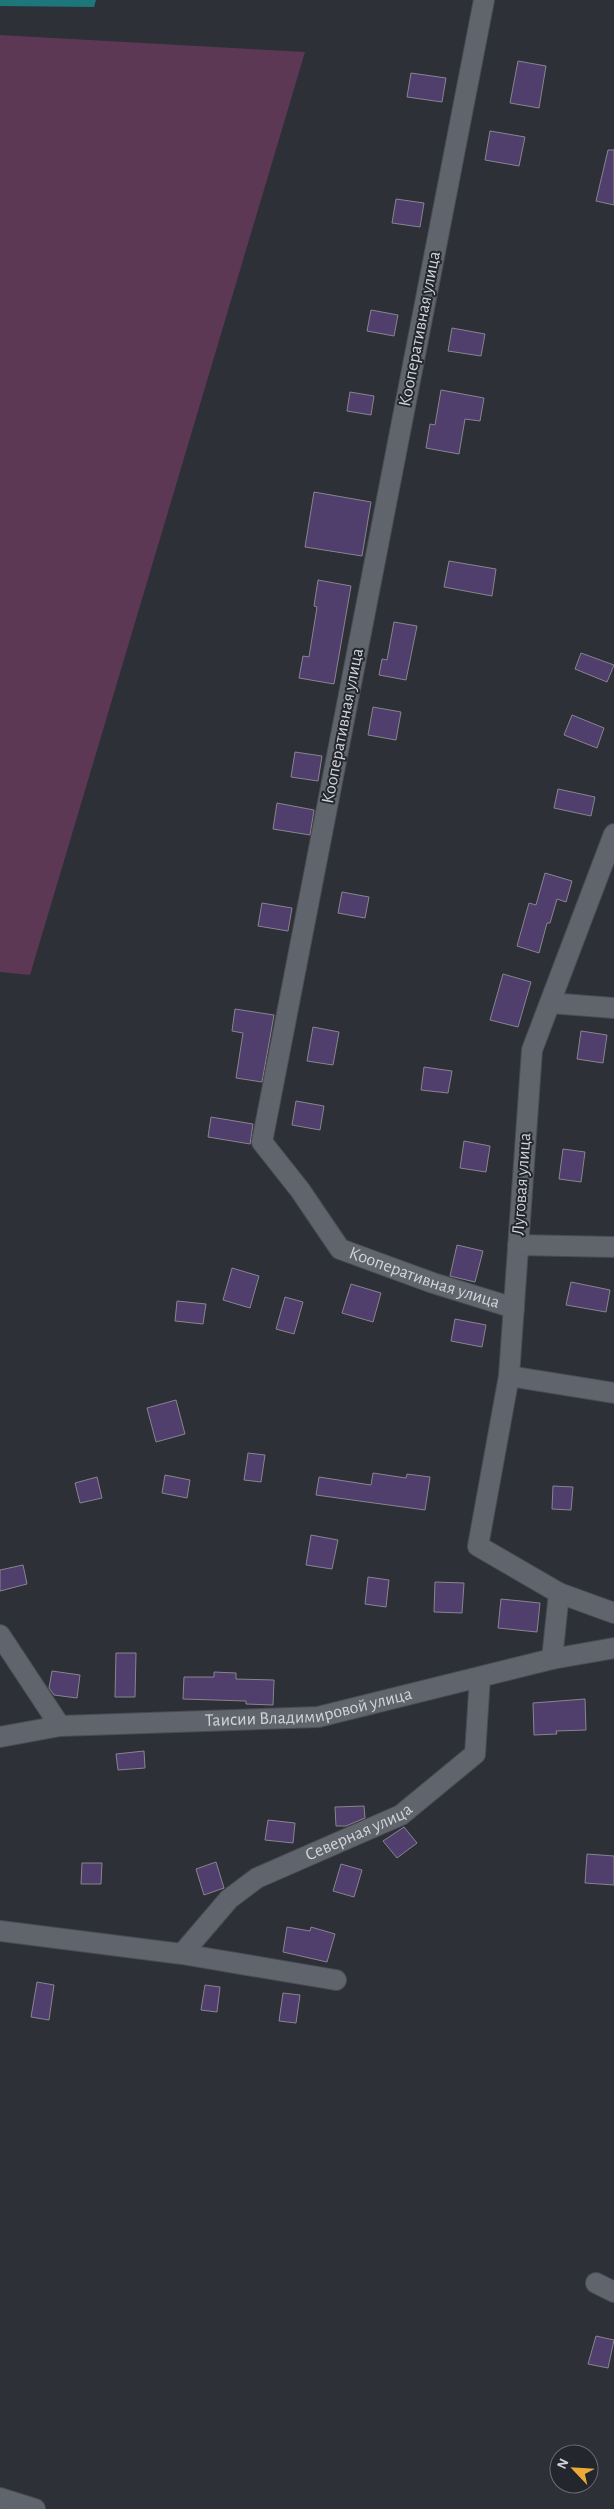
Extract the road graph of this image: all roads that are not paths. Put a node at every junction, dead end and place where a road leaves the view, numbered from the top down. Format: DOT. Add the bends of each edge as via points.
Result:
graph roads {
  1 [pos="484,0"];
  2 [pos="614,834"];
  3 [pos="550,1003"];
  4 [pos="614,1008"];
  5 [pos="518,1246"];
  6 [pos="614,1247"];
  7 [pos="514,1308"];
  8 [pos="509,1376"];
  9 [pos="614,1393"];
  10 [pos="559,1592"];
  11 [pos="614,1613"];
  12 [pos="0,1635"];
  13 [pos="614,1648"];
  14 [pos="552,1659"];
  15 [pos="480,1677"];
  16 [pos="60,1726"];
  17 [pos="0,1737"];
  18 [pos="0,1931"];
  19 [pos="182,1954"];
  20 [pos="336,1980"];
  21 [pos="0,2498"];
  22 [pos="35,2509"];
  1 -- 7 [label="street, Кооперативная улица" via="262,1142 340,1249"];
  2 -- 3 [label="street, Луговая улица"];
  3 -- 4 [label="street"];
  3 -- 5 [label="street, Луговая улица" via="532,1050"];
  5 -- 6 [label="street"];
  5 -- 7 [label="street, Луговая улица"];
  7 -- 8 [label="street, Луговая улица"];
  8 -- 9 [label="street"];
  8 -- 10 [label="street, Луговая улица" via="478,1546"];
  10 -- 11 [label="street"];
  10 -- 14 [label="street"];
  12 -- 16 [label="street"];
  13 -- 14 [label="street, Таисии Владимировой улица"];
  14 -- 15 [label="street, Таисии Владимировой улица"];
  15 -- 16 [label="street, Таисии Владимировой улица" via="318,1717"];
  15 -- 19 [label="street, Северная улица" via="475,1754 401,1816 257,1878 229,1899"];
  16 -- 17 [label="street, Таисии Владимировой улица"];
  18 -- 19 [label="street"];
  19 -- 20 [label="street"];
  21 -- 22 [label="street"];
}
